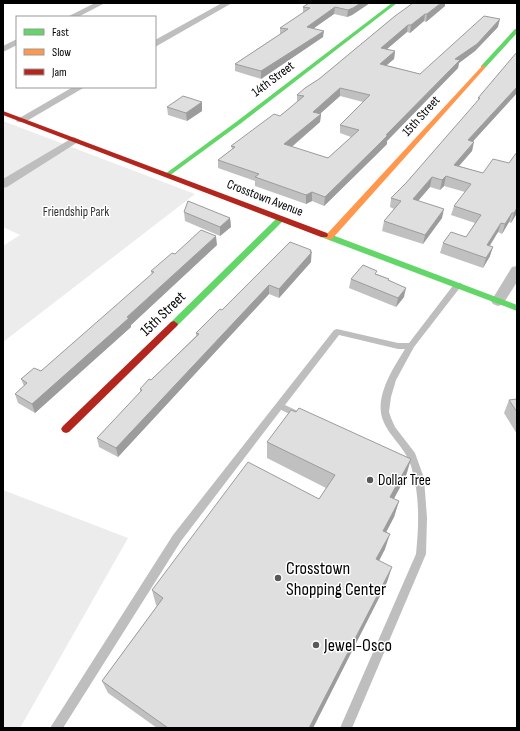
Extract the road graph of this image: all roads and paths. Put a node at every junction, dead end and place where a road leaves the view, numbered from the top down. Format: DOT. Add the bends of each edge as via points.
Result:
graph roads {
  1 [pos="101,3"];
  2 [pos="228,3"];
  3 [pos="395,3"];
  4 [pos="73,16"];
  5 [pos="517,30"];
  6 [pos="16,42"];
  7 [pos="156,43"];
  8 [pos="3,49"];
  9 [pos="78,88"];
  10 [pos="3,113"];
  11 [pos="21,120"];
  12 [pos="74,140"];
  13 [pos="167,175"];
  14 [pos="3,184"];
  15 [pos="281,218"];
  16 [pos="329,237"];
  17 [pos="517,270"];
  18 [pos="458,285"];
  19 [pos="498,301"];
  20 [pos="517,308"];
  21 [pos="411,346"];
  22 [pos="280,406"];
  23 [pos="308,419"];
  24 [pos="66,429"];
  25 [pos="403,464"];
  26 [pos="417,470"];
  27 [pos="56,728"];
  28 [pos="346,728"];
  1 -- 4 [label="street"];
  2 -- 7 [label="street"];
  3 -- 13 [label="street, 14th Street"];
  5 -- 16 [label="street, 15th Street"];
  6 -- 8 [label="street"];
  9 -- 11 [label="street"];
  10 -- 11 [label="street, Crosstown Avenue"];
  11 -- 12 [label="street, Crosstown Avenue"];
  12 -- 13 [label="street, Crosstown Avenue"];
  12 -- 14 [label="street"];
  13 -- 15 [label="street, Crosstown Avenue"];
  15 -- 16 [label="street, Crosstown Avenue"];
  15 -- 24 [label="street, 15th Street"];
  16 -- 18 [label="street, Crosstown Avenue"];
  17 -- 19 [label="street"];
  18 -- 19 [label="street, Crosstown Avenue"];
  18 -- 21 [label="lane"];
  19 -- 20 [label="street, Crosstown Avenue"];
  21 -- 22 [label="lane" via="398,346 337,332"];
  21 -- 26 [label="lane" via="388,391 385,411 387,419 411,455"];
  22 -- 23 [label="lane"];
  22 -- 27 [label="lane" via="177,538"];
  25 -- 26 [label="lane"];
  26 -- 28 [label="lane" via="423,528 421,554"];
}
